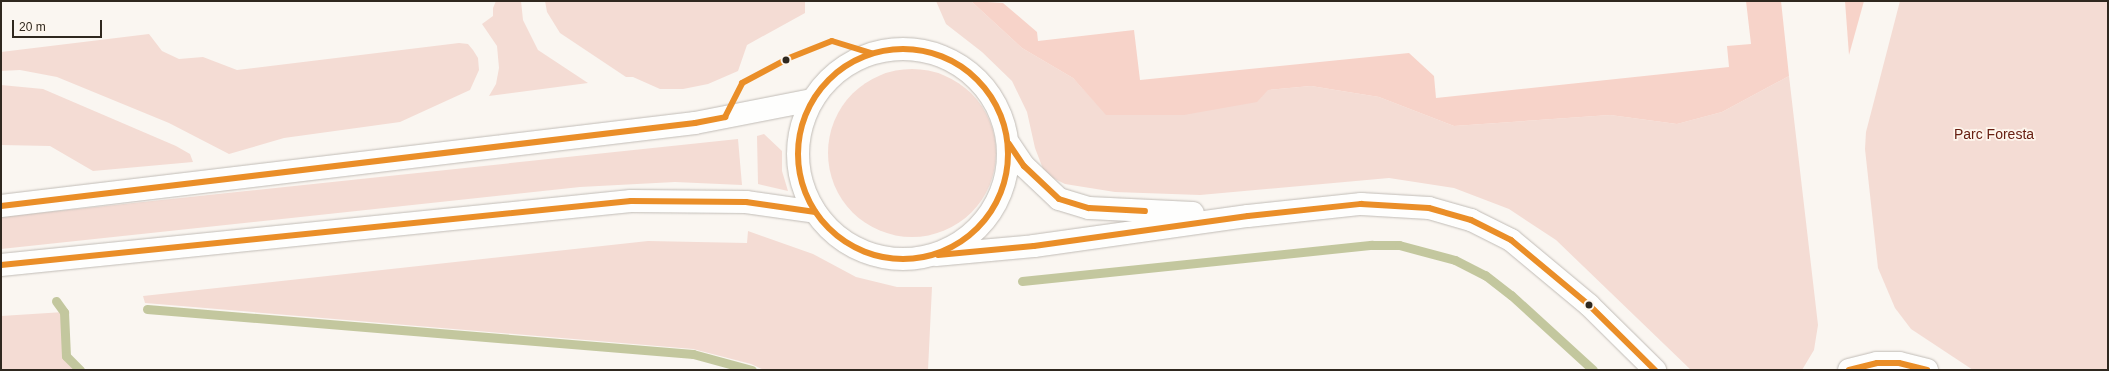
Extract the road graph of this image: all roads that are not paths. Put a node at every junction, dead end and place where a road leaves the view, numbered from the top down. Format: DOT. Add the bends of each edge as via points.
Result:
graph roads {
  1 [pos="812,100"];
  2 [pos="1009,144"];
  3 [pos="1,206"];
  4 [pos="815,212"];
  5 [pos="1248,216"];
  6 [pos="936,255"];
  7 [pos="1,265"];
  8 [pos="1654,370"];
  9 [pos="1849,370"];
  10 [pos="1927,370"];
  1 -- 2 [label="street" via="827,79 848,63 871,53 896,48 922,49 954,61 981,82 1000,110"];
  1 -- 3 [label="street" via="695,123"];
  1 -- 4 [label="street" via="798,137 798,153 799,176"];
  2 -- 5 [label="street" via="1024,166 1059,199 1089,208"];
  2 -- 6 [label="street" via="1007,179 992,212 968,238"];
  4 -- 6 [label="street" via="838,237 868,254 902,260"];
  4 -- 7 [label="street" via="746,202 631,201"];
  5 -- 6 [label="street" via="1034,246"];
  5 -- 8 [label="street" via="1361,204 1396,204 1429,208 1471,220 1511,240 1589,306"];
  9 -- 10 [label="street" via="1877,363 1899,363"];
}
